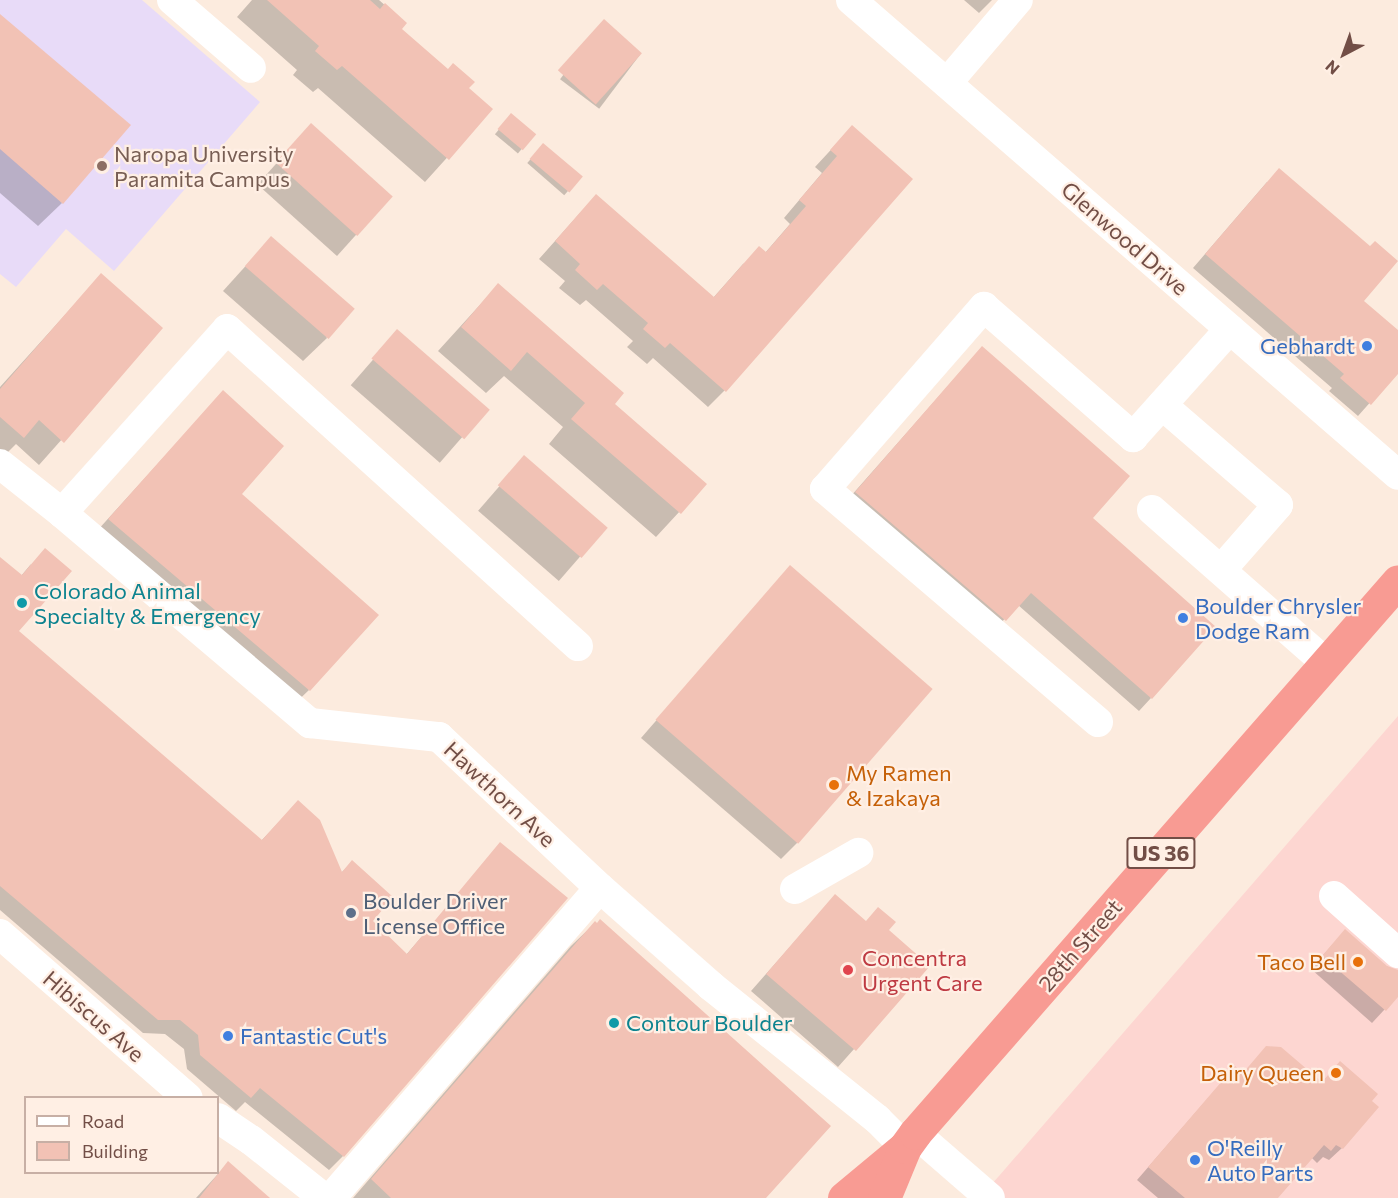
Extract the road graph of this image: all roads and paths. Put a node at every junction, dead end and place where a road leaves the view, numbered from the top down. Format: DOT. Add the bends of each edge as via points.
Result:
graph roads {
  1 [pos="172,0"];
  2 [pos="851,0"];
  3 [pos="1018,0"];
  4 [pos="251,68"];
  5 [pos="947,83"];
  6 [pos="1230,329"];
  7 [pos="1162,405"];
  8 [pos="0,464"];
  9 [pos="1398,475"];
  10 [pos="1152,510"];
  11 [pos="62,513"];
  12 [pos="1221,570"];
  13 [pos="1398,581"];
  14 [pos="578,646"];
  15 [pos="1326,663"];
  16 [pos="1098,722"];
  17 [pos="858,853"];
  18 [pos="600,888"];
  19 [pos="795,889"];
  20 [pos="1334,896"];
  21 [pos="0,934"];
  22 [pos="1398,953"];
  23 [pos="186,1096"];
  24 [pos="219,1119"];
  25 [pos="910,1140"];
  26 [pos="324,1198"];
  27 [pos="331,1198"];
  28 [pos="844,1198"];
  29 [pos="884,1198"];
  30 [pos="990,1198"];
  1 -- 4 [label="street"];
  2 -- 5 [label="street, Glenwood Drive"];
  3 -- 5 [label="street"];
  5 -- 6 [label="street, Glenwood Drive"];
  6 -- 7 [label="street"];
  6 -- 9 [label="street, Glenwood Drive"];
  7 -- 12 [label="street" via="1278,506"];
  7 -- 16 [label="street" via="1133,437 984,307 825,489"];
  8 -- 11 [label="street, Hawthorn Ave"];
  10 -- 12 [label="street"];
  11 -- 14 [label="street" via="227,329"];
  11 -- 18 [label="street, Hawthorn Ave" via="310,723 439,736"];
  12 -- 15 [label="street"];
  13 -- 15 [label="highway, 28th Street / US 36"];
  15 -- 25 [label="highway, 28th Street / US 36"];
  17 -- 19 [label="street"];
  18 -- 25 [label="street, Hawthorn Ave" via="829,1083"];
  18 -- 27 [label="street"];
  20 -- 22 [label="street"];
  21 -- 23 [label="street, Hibiscus Ave"];
  24 -- 26 [label="street"];
  25 -- 28 [label="highway, 28th Street / US 36"];
  25 -- 29 [label="highway, 28th Street / US 36"];
  25 -- 30 [label="street, Hawthorn Ave"];
}
